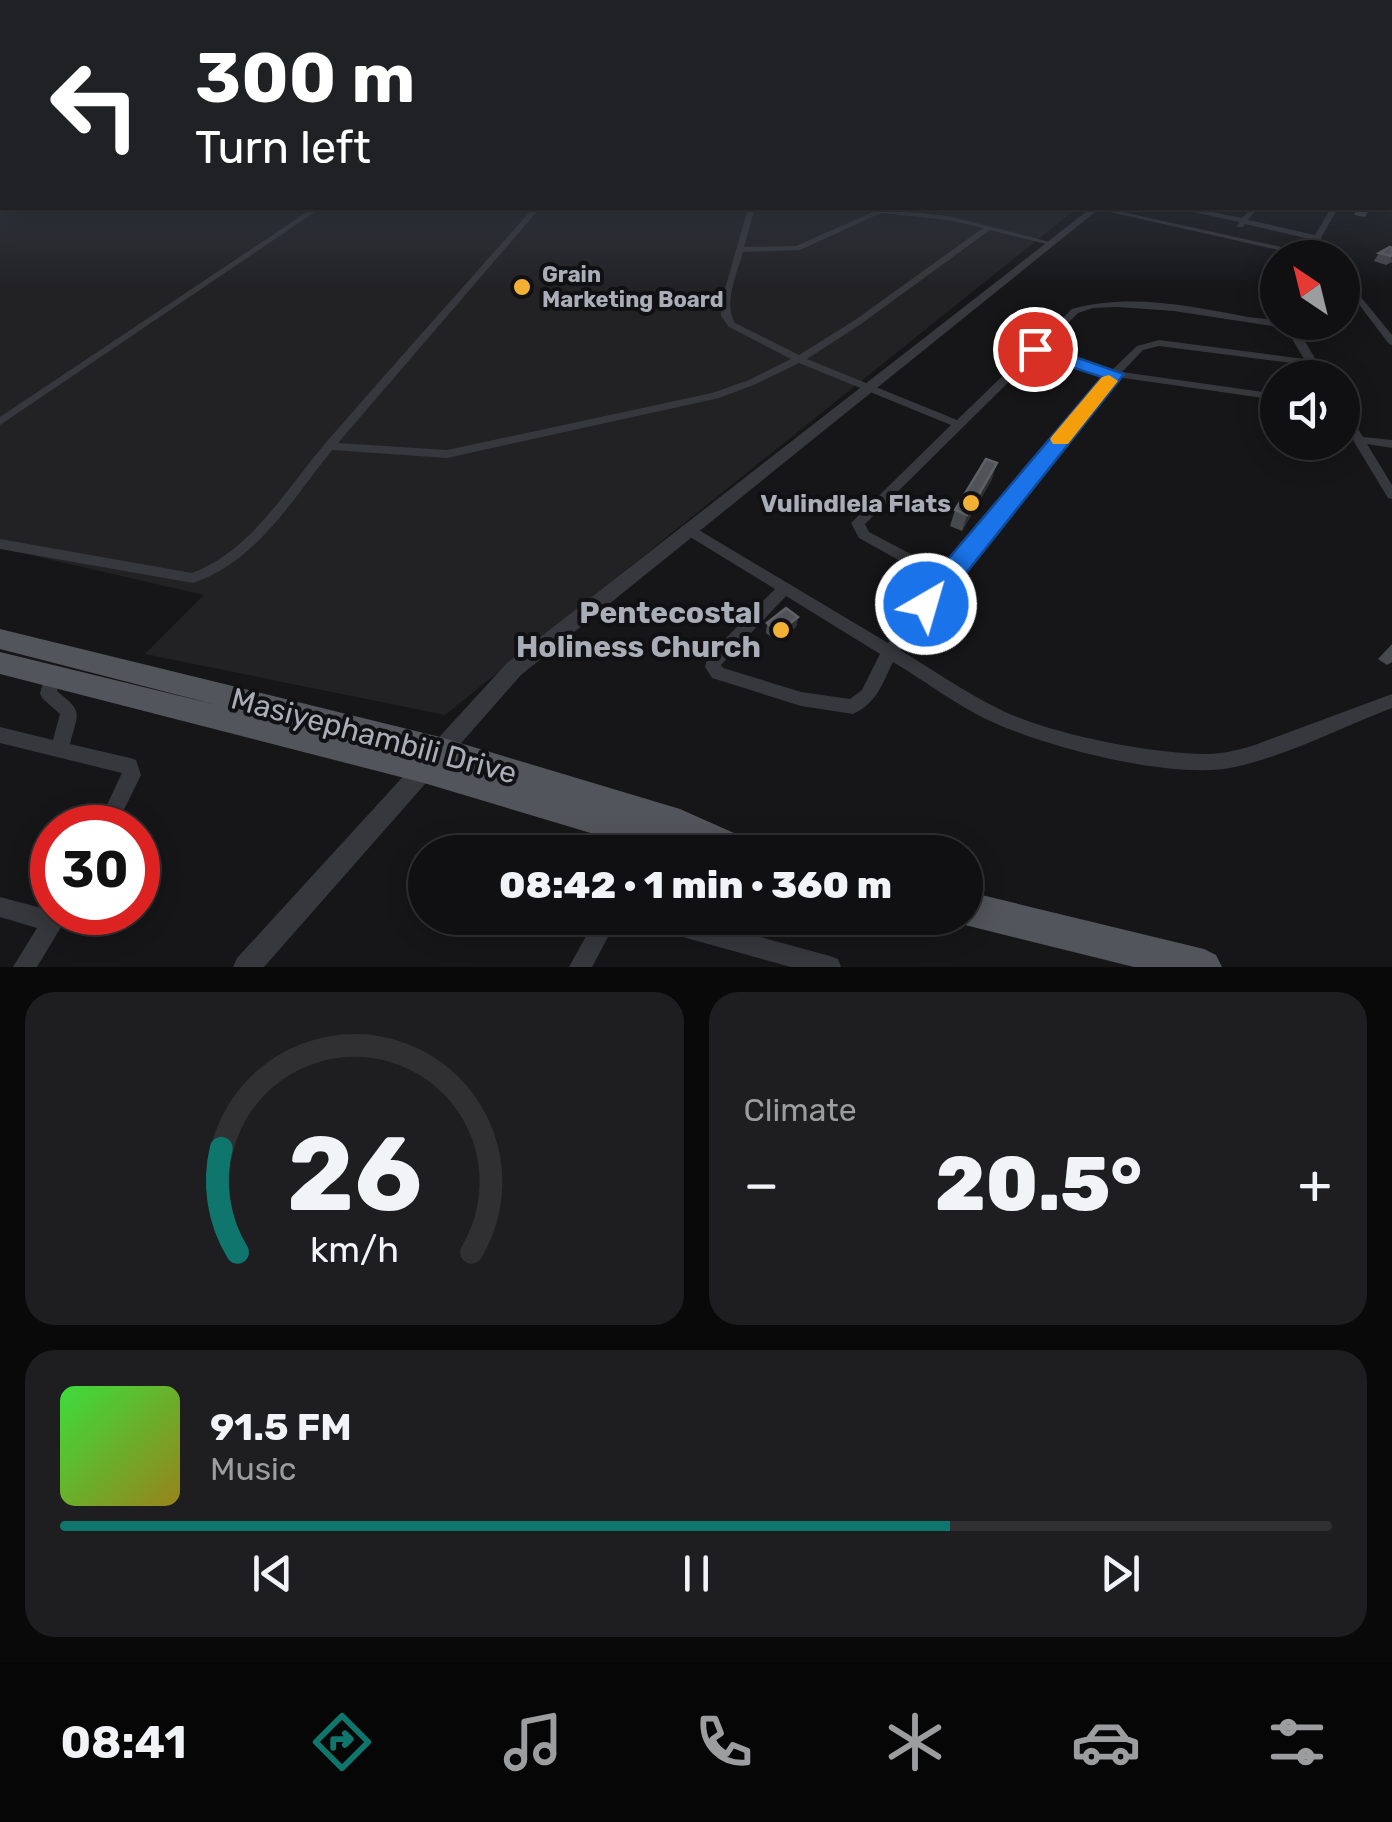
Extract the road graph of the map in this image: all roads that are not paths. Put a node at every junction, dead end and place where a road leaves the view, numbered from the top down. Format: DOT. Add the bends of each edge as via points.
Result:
graph roads {
  1 [pos="314,210"];
  2 [pos="534,210"];
  3 [pos="750,210"];
  4 [pos="1093,210"];
  5 [pos="1105,210"];
  6 [pos="1196,210"];
  7 [pos="1253,210"];
  8 [pos="1333,210"];
  9 [pos="1244,221"];
  10 [pos="989,228"];
  11 [pos="1228,238"];
  12 [pos="1316,238"];
  13 [pos="1050,243"];
  14 [pos="1260,244"];
  15 [pos="740,250"];
  16 [pos="1360,300"];
  17 [pos="1392,342"];
  18 [pos="1035,349"];
  19 [pos="799,360"];
  20 [pos="1290,360"];
  21 [pos="1311,360"];
  22 [pos="1114,374"];
  23 [pos="867,387"];
  24 [pos="1260,395"];
  25 [pos="0,422"];
  26 [pos="958,424"];
  27 [pos="1360,437"];
  28 [pos="1362,440"];
  29 [pos="1392,444"];
  30 [pos="329,446"];
  31 [pos="1392,496"];
  32 [pos="686,530"];
  33 [pos="0,544"];
  34 [pos="945,579"];
  35 [pos="782,590"];
  36 [pos="0,639"];
  37 [pos="889,653"];
  38 [pos="0,663"];
  39 [pos="53,674"];
  40 [pos="1392,701"];
  41 [pos="0,735"];
  42 [pos="60,749"];
  43 [pos="432,760"];
  44 [pos="115,805"];
  45 [pos="640,835"];
  46 [pos="704,835"];
  47 [pos="0,907"];
  48 [pos="30,912"];
  49 [pos="983,912"];
  50 [pos="45,935"];
  51 [pos="598,935"];
  52 [pos="716,935"];
  53 [pos="24,967"];
  54 [pos="246,967"];
  55 [pos="580,967"];
  56 [pos="830,967"];
  57 [pos="1204,967"];
  1 -- 25 [label="street"];
  2 -- 30 [label="street"];
  3 -- 15 [label="street"];
  4 -- 13 [label="street"];
  5 -- 11 [label="street"];
  6 -- 9 [label="street"];
  7 -- 9 [label="street"];
  8 -- 12 [label="street"];
  9 -- 11 [label="street"];
  9 -- 12 [label="street"];
  10 -- 13 [label="street"];
  10 -- 15 [label="street" via="876,212 797,248"];
  10 -- 19 [label="street"];
  11 -- 14 [label="street"];
  13 -- 23 [label="street"];
  15 -- 19 [label="street" via="726,316 743,334"];
  16 -- 17 [label="street"];
  18 -- 21 [label="street" via="1084,306 1125,304 1280,325 1292,330"];
  18 -- 22 [label="street"];
  18 -- 26 [label="street"];
  19 -- 23 [label="street"];
  19 -- 30 [label="street" via="715,396 465,452"];
  20 -- 22 [label="street" via="1159,343 1140,348"];
  22 -- 24 [label="street"];
  22 -- 34 [label="street"];
  23 -- 26 [label="street"];
  23 -- 32 [label="street"];
  26 -- 34 [label="street" via="858,522 864,535"];
  27 -- 28 [label="street"];
  28 -- 29 [label="street"];
  28 -- 31 [label="street"];
  30 -- 33 [label="street" via="231,562 203,576"];
  32 -- 35 [label="street"];
  32 -- 43 [label="street" via="514,670"];
  34 -- 37 [label="street"];
  35 -- 37 [label="street"];
  35 -- 37 [label="street" via="714,661 718,672 853,707 868,695"];
  36 -- 43 [label="main road, Masiyephambili Drive"];
  37 -- 40 [label="street" via="1028,730 1202,762 1234,760"];
  38 -- 39 [label="main road, Masiyephambili Drive"];
  39 -- 42 [label="street" via="48,692 68,711"];
  39 -- 43 [label="main road, Masiyephambili Drive"];
  41 -- 42 [label="street"];
  42 -- 44 [label="street" via="132,768"];
  43 -- 45 [label="main road, Masiyephambili Drive"];
  43 -- 46 [label="main road, Masiyephambili Drive"];
  43 -- 54 [label="street"];
  47 -- 48 [label="street"];
  49 -- 57 [label="main road"];
  50 -- 53 [label="street"];
  51 -- 55 [label="street"];
  52 -- 56 [label="street"];
}
